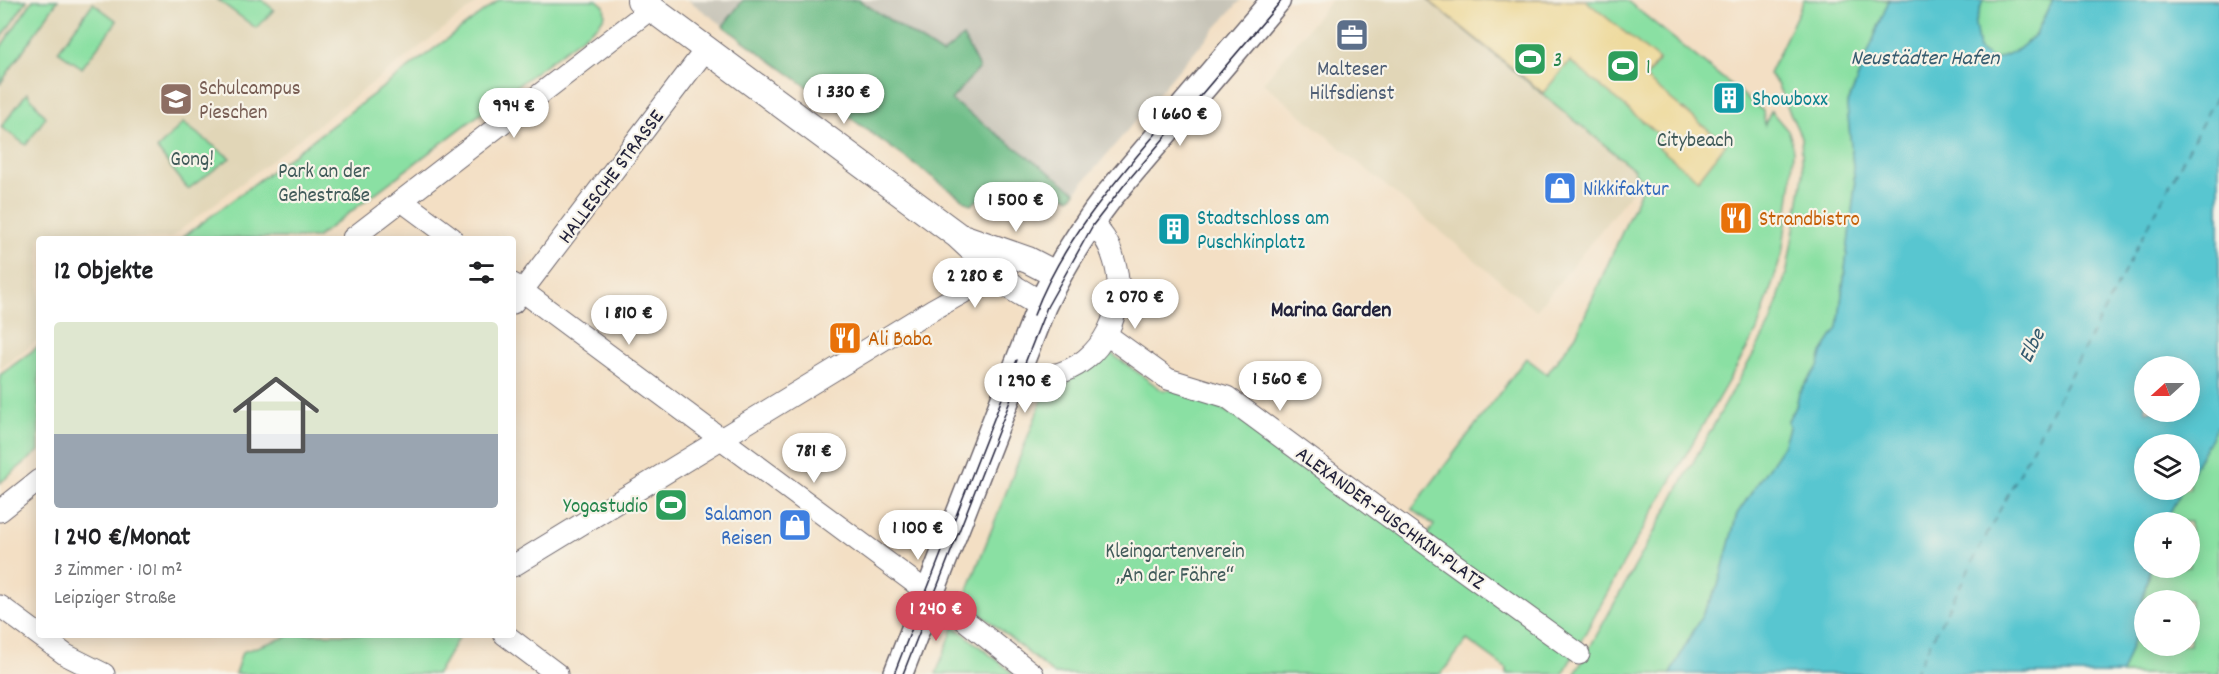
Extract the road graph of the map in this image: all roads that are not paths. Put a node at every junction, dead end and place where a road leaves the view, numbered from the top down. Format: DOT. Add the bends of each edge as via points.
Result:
graph roads {
  1 [pos="1276,0"];
  2 [pos="646,4"];
  3 [pos="706,49"];
  4 [pos="402,201"];
  5 [pos="1089,222"];
  6 [pos="356,236"];
  7 [pos="449,236"];
  8 [pos="957,236"];
  9 [pos="998,273"];
  10 [pos="1057,274"];
  11 [pos="516,293"];
  12 [pos="1042,305"];
  13 [pos="1107,335"];
  14 [pos="1015,373"];
  15 [pos="722,439"];
  16 [pos="36,482"];
  17 [pos="0,511"];
  18 [pos="516,564"];
  19 [pos="929,593"];
  20 [pos="0,606"];
  21 [pos="36,633"];
  22 [pos="43,638"];
  23 [pos="509,638"];
  24 [pos="1579,654"];
  25 [pos="104,674"];
  26 [pos="557,674"];
  27 [pos="898,674"];
  28 [pos="1033,674"];
  1 -- 5 [label="main road"];
  2 -- 3 [label="street"];
  2 -- 4 [label="street"];
  3 -- 8 [label="street"];
  3 -- 11 [label="street, HALLESCHE STRASSE"];
  4 -- 6 [label="street"];
  4 -- 7 [label="street"];
  5 -- 10 [label="main road"];
  5 -- 13 [label="street" via="1110,248 1119,275 1117,308"];
  8 -- 9 [label="street"];
  8 -- 10 [label="street"];
  9 -- 12 [label="street"];
  9 -- 15 [label="street"];
  10 -- 12 [label="main road"];
  11 -- 15 [label="street"];
  12 -- 14 [label="main road"];
  13 -- 14 [label="street" via="1080,363 1062,373"];
  13 -- 24 [label="street, ALEXANDER-PUSCHKIN-PLATZ" via="1168,379 1227,397"];
  14 -- 19 [label="main road"];
  15 -- 18 [label="street"];
  15 -- 19 [label="street"];
  16 -- 17 [label="street"];
  19 -- 27 [label="main road"];
  19 -- 28 [label="street"];
  20 -- 21 [label="street"];
  22 -- 25 [label="street"];
  23 -- 26 [label="street"];
}
